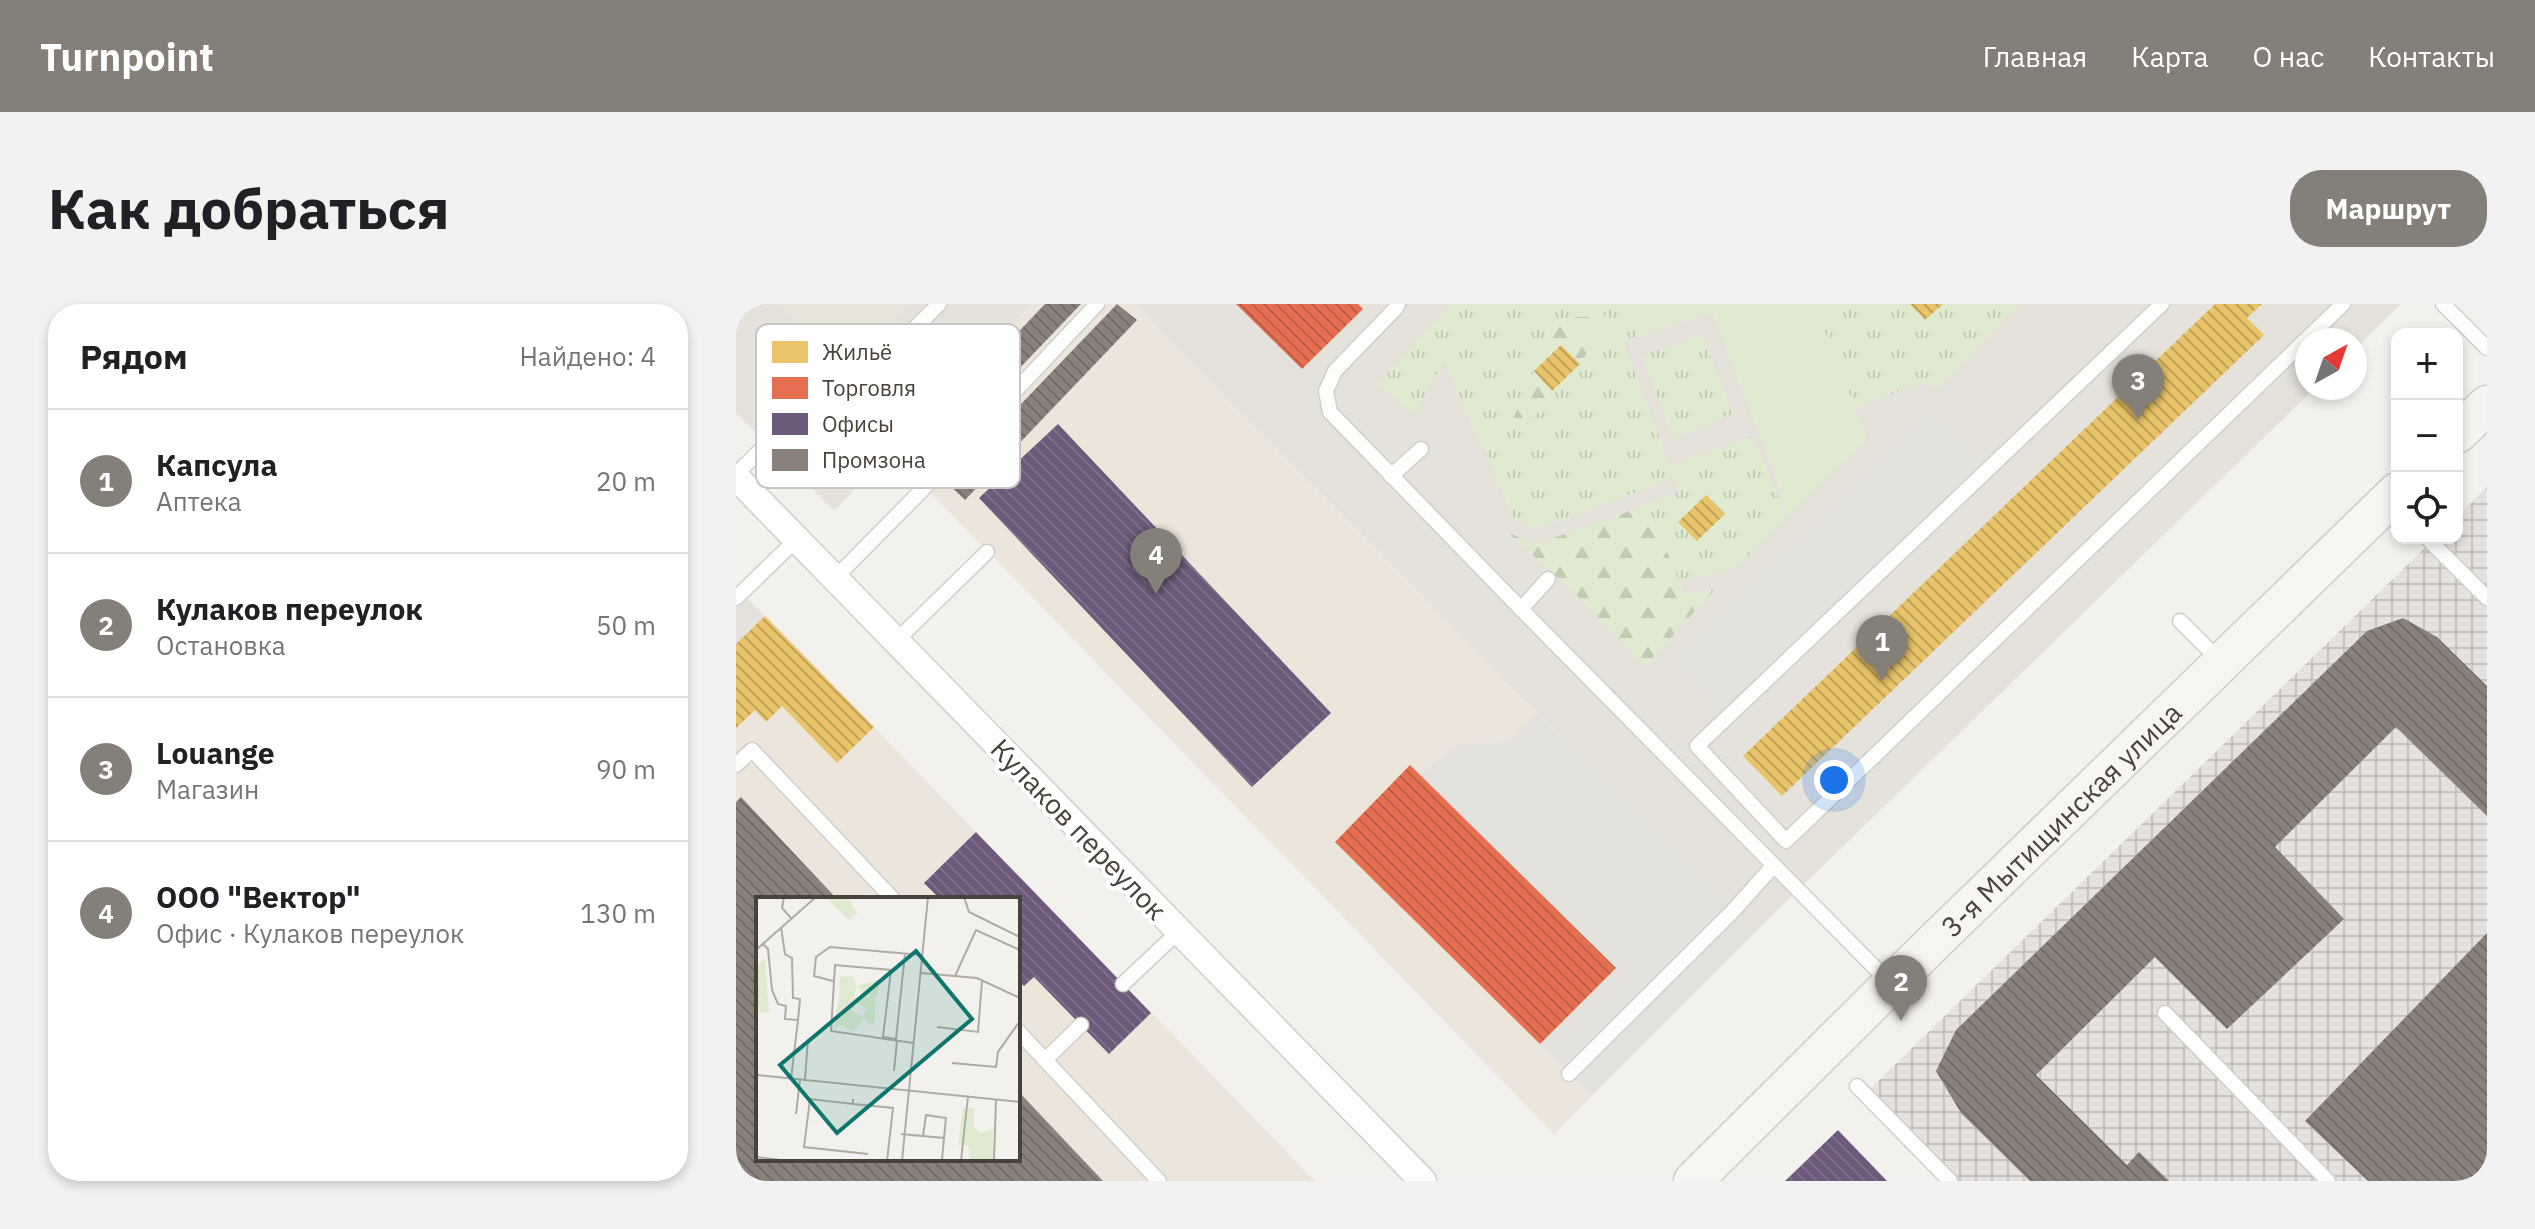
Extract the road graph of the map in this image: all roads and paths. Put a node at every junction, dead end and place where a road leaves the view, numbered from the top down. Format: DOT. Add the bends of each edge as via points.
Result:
graph roads {
  1 [pos="939,304"];
  2 [pos="1097,304"];
  3 [pos="1398,304"];
  4 [pos="2162,304"];
  5 [pos="2343,304"];
  6 [pos="2443,304"];
  7 [pos="919,324"];
  8 [pos="2487,348"];
  9 [pos="1020,386"];
  10 [pos="2487,405"];
  11 [pos="2463,428"];
  12 [pos="1421,449"];
  13 [pos="756,455"];
  14 [pos="736,475"];
  15 [pos="1391,476"];
  16 [pos="924,488"];
  17 [pos="2391,503"];
  18 [pos="797,539"];
  19 [pos="2433,544"];
  20 [pos="987,552"];
  21 [pos="835,578"];
  22 [pos="1548,579"];
  23 [pos="736,598"];
  24 [pos="2487,598"];
  25 [pos="1521,609"];
  26 [pos="2180,621"];
  27 [pos="896,641"];
  28 [pos="2222,662"];
  29 [pos="736,765"];
  30 [pos="1774,865"];
  31 [pos="891,897"];
  32 [pos="1179,931"];
  33 [pos="1123,984"];
  34 [pos="1891,984"];
  35 [pos="2165,1013"];
  36 [pos="1081,1025"];
  37 [pos="1020,1033"];
  38 [pos="1045,1060"];
  39 [pos="1569,1074"];
  40 [pos="1857,1086"];
  41 [pos="1159,1181"];
  42 [pos="1423,1181"];
  43 [pos="1693,1181"];
  44 [pos="1950,1181"];
  45 [pos="2328,1181"];
  1 -- 7 [label="lane"];
  2 -- 9 [label="lane"];
  3 -- 15 [label="lane" via="1335,371 1326,391 1330,412"];
  4 -- 5 [label="lane" via="1697,746 1786,841"];
  6 -- 8 [label="lane"];
  10 -- 11 [label="street"];
  12 -- 15 [label="lane"];
  13 -- 14 [label="lane"];
  14 -- 18 [label="street, Кулаков переулок"];
  15 -- 25 [label="lane"];
  16 -- 21 [label="lane"];
  17 -- 28 [label="street, 3-я Мытищинская улица"];
  18 -- 21 [label="street, Кулаков переулок"];
  18 -- 23 [label="lane"];
  19 -- 24 [label="lane"];
  20 -- 27 [label="lane"];
  21 -- 27 [label="street, Кулаков переулок"];
  22 -- 25 [label="lane"];
  25 -- 30 [label="lane"];
  26 -- 28 [label="lane"];
  27 -- 32 [label="street, Кулаков переулок"];
  28 -- 34 [label="street, 3-я Мытищинская улица"];
  29 -- 31 [label="lane" via="752,750"];
  30 -- 34 [label="lane"];
  30 -- 39 [label="lane"];
  32 -- 33 [label="lane"];
  32 -- 42 [label="street, Кулаков переулок"];
  34 -- 43 [label="street, 3-я Мытищинская улица"];
  35 -- 45 [label="lane"];
  36 -- 38 [label="lane"];
  37 -- 38 [label="lane"];
  38 -- 41 [label="lane"];
  40 -- 44 [label="lane"];
}
